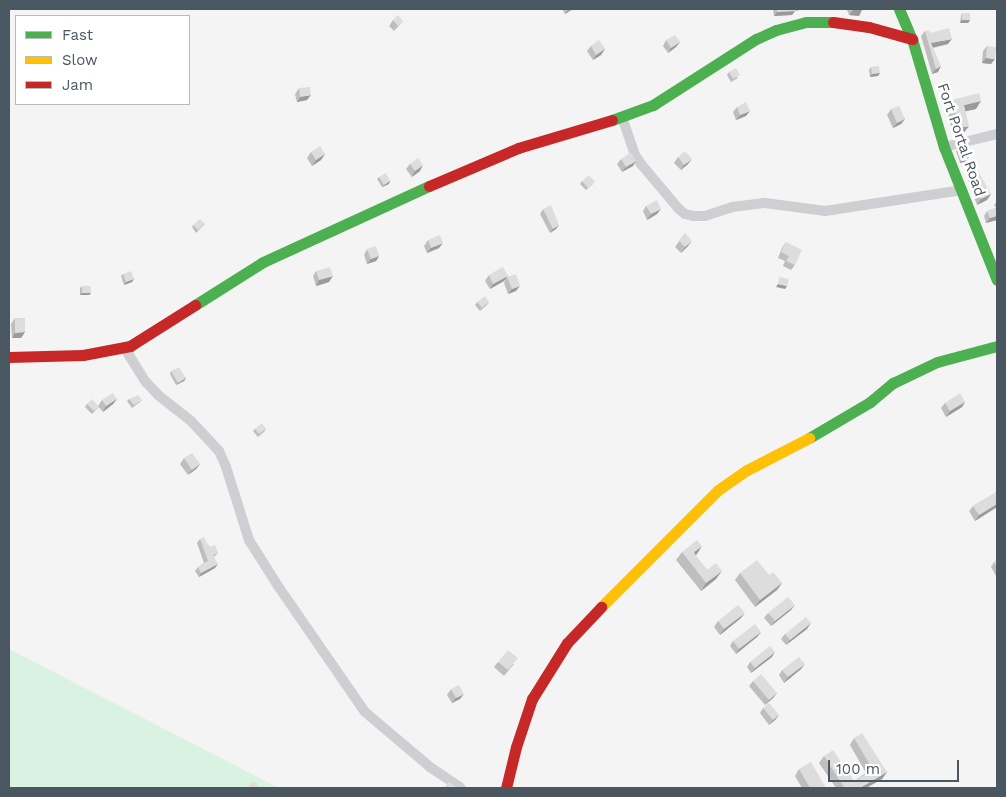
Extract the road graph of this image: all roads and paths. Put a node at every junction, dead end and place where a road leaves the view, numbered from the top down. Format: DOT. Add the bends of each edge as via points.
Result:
graph roads {
  1 [pos="899,9"];
  2 [pos="912,39"];
  3 [pos="622,117"];
  4 [pos="997,134"];
  5 [pos="944,147"];
  6 [pos="962,190"];
  7 [pos="997,280"];
  8 [pos="136,344"];
  9 [pos="997,346"];
  10 [pos="9,357"];
  11 [pos="461,788"];
  12 [pos="506,788"];
  1 -- 2 [label="street, Fort Portal Road"];
  2 -- 3 [label="street" via="836,22 794,24 756,39 653,105"];
  2 -- 5 [label="street, Fort Portal Road"];
  3 -- 6 [label="street" via="638,160 678,208 693,216 765,203 825,211"];
  3 -- 8 [label="street" via="518,148 333,228 263,262"];
  4 -- 5 [label="street"];
  5 -- 6 [label="street, Fort Portal Road"];
  6 -- 7 [label="street, Fort Portal Road"];
  8 -- 10 [label="street" via="83,355"];
  8 -- 11 [label="street" via="127,352 146,382 190,421 218,452 226,466 252,546 364,712"];
  9 -- 12 [label="street" via="937,362 893,383 862,407 747,470 718,490 567,643 532,699"];
}
